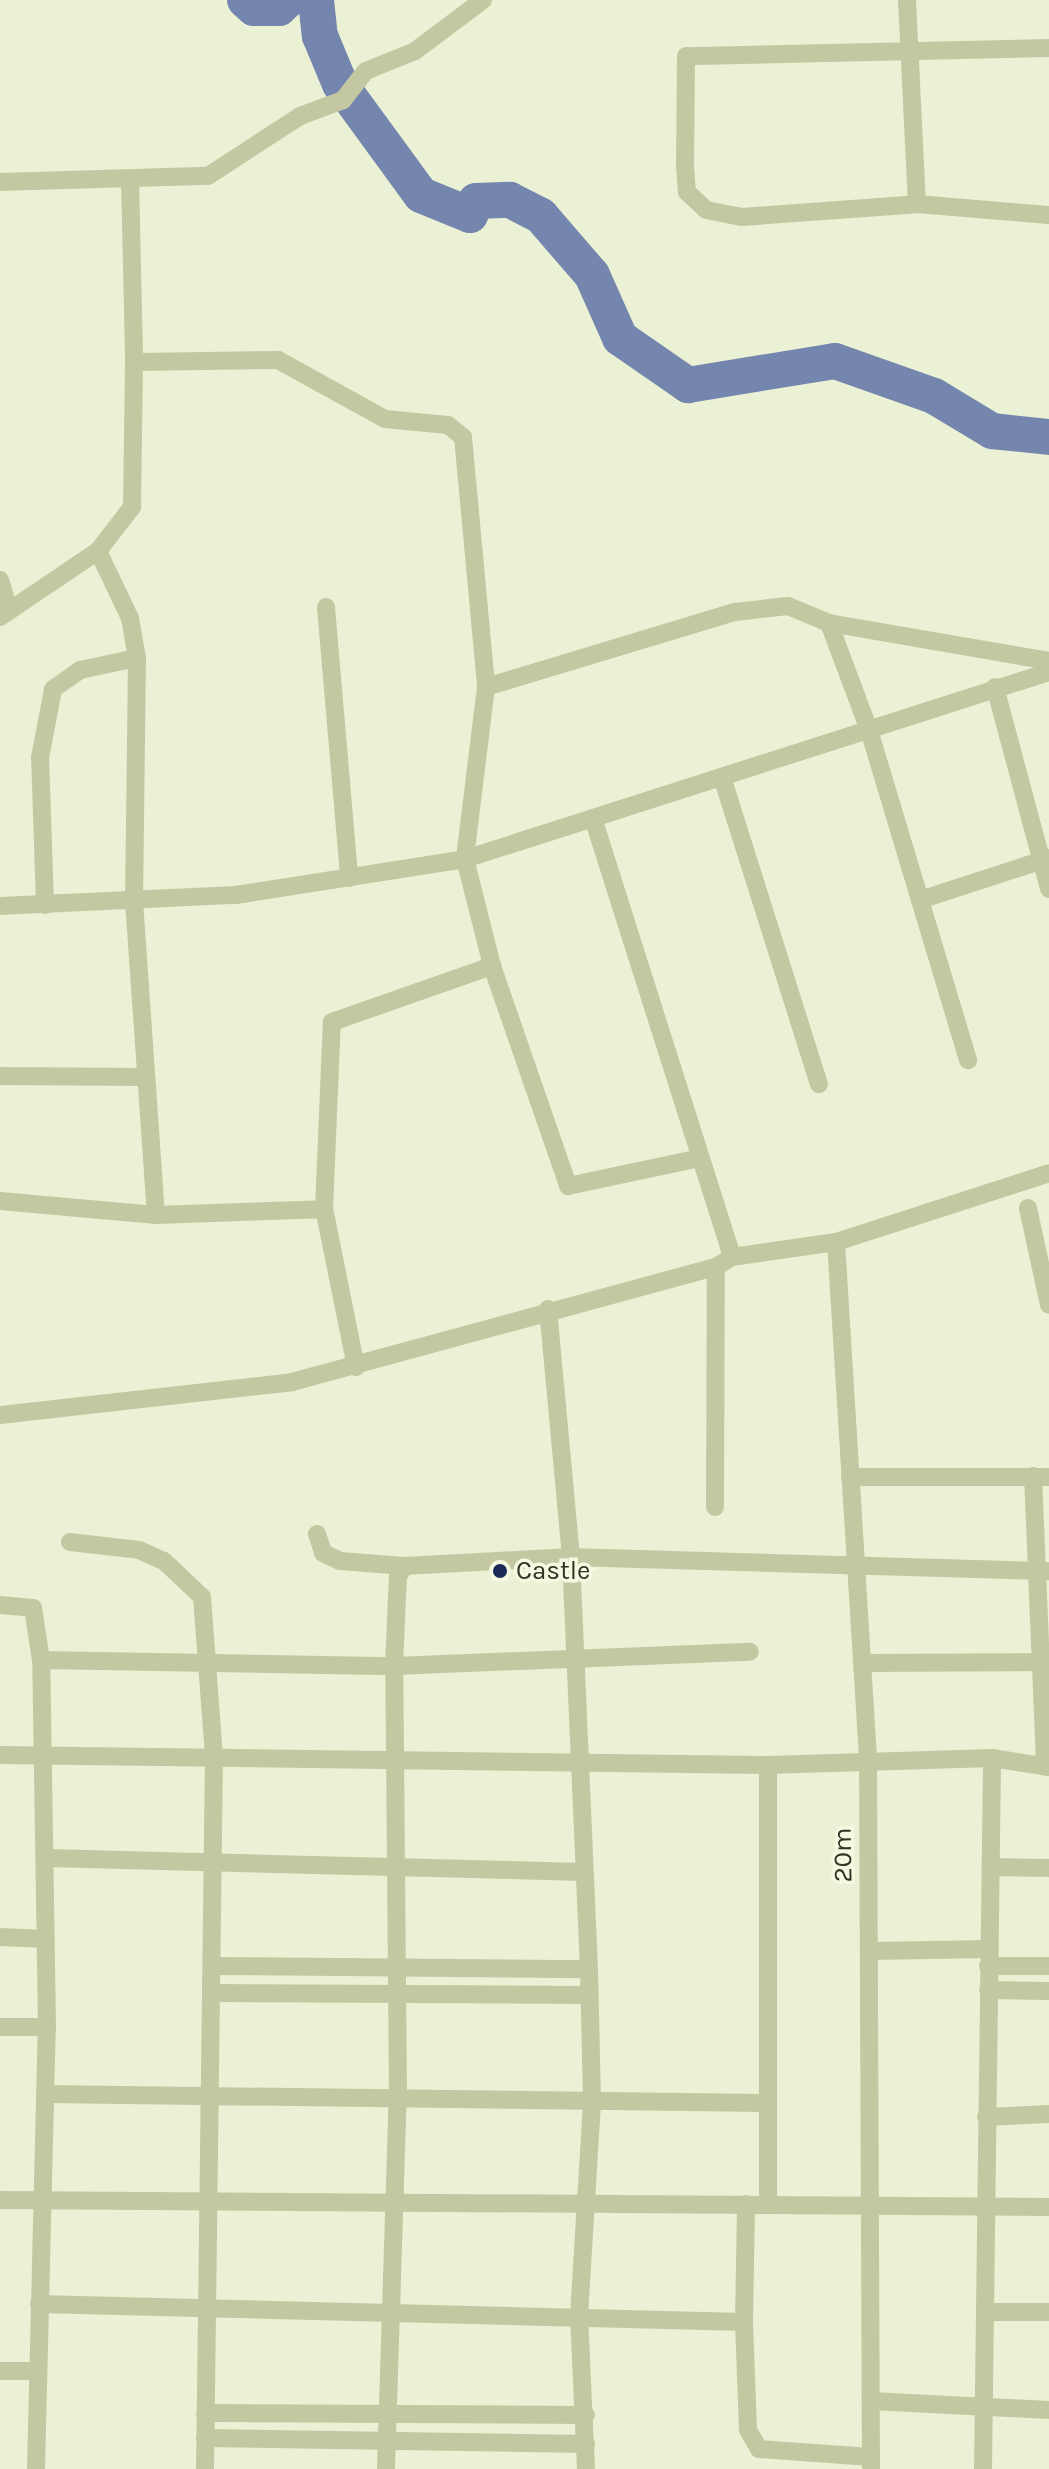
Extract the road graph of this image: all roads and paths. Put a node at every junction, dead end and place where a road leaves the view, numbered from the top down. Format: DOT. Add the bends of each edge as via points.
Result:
graph roads {
  1 [pos="483,0"];
  2 [pos="907,0"];
  3 [pos="1049,48"];
  4 [pos="910,51"];
  5 [pos="130,179"];
  6 [pos="0,182"];
  7 [pos="917,204"];
  8 [pos="1049,215"];
  9 [pos="134,362"];
  10 [pos="98,551"];
  11 [pos="0,580"];
  12 [pos="326,607"];
  13 [pos="4,614"];
  14 [pos="829,623"];
  15 [pos="137,658"];
  16 [pos="1049,661"];
  17 [pos="1049,672"];
  18 [pos="486,687"];
  19 [pos="995,687"];
  20 [pos="869,730"];
  21 [pos="723,780"];
  22 [pos="593,818"];
  23 [pos="465,859"];
  24 [pos="1045,860"];
  25 [pos="349,878"];
  26 [pos="1049,889"];
  27 [pos="920,900"];
  28 [pos="134,901"];
  29 [pos="45,905"];
  30 [pos="0,906"];
  31 [pos="492,966"];
  32 [pos="968,1061"];
  33 [pos="0,1076"];
  34 [pos="146,1077"];
  35 [pos="819,1084"];
  36 [pos="700,1158"];
  37 [pos="1049,1173"];
  38 [pos="0,1201"];
  39 [pos="1028,1208"];
  40 [pos="324,1209"];
  41 [pos="156,1215"];
  42 [pos="836,1242"];
  43 [pos="724,1262"];
  44 [pos="1049,1305"];
  45 [pos="548,1309"];
  46 [pos="356,1367"];
  47 [pos="0,1415"];
  48 [pos="1041,1476"];
  49 [pos="850,1477"];
  50 [pos="715,1507"];
  51 [pos="317,1534"];
  52 [pos="70,1542"];
  53 [pos="571,1557"];
  54 [pos="856,1564"];
  55 [pos="405,1566"];
  56 [pos="1042,1571"];
  57 [pos="0,1605"];
  58 [pos="750,1652"];
  59 [pos="210,1658"];
  60 [pos="41,1660"];
  61 [pos="572,1660"];
  62 [pos="1046,1662"];
  63 [pos="863,1663"];
  64 [pos="394,1666"];
  65 [pos="0,1755"];
  66 [pos="46,1755"];
  67 [pos="214,1755"];
  68 [pos="395,1756"];
  69 [pos="868,1758"];
  70 [pos="992,1758"];
  71 [pos="576,1760"];
  72 [pos="768,1765"];
  73 [pos="1047,1767"];
  74 [pos="47,1858"];
  75 [pos="213,1866"];
  76 [pos="991,1867"];
  77 [pos="1049,1868"];
  78 [pos="395,1872"];
  79 [pos="584,1872"];
  80 [pos="0,1937"];
  81 [pos="44,1939"];
  82 [pos="870,1951"];
  83 [pos="989,1958"];
  84 [pos="214,1966"];
  85 [pos="1049,1966"];
  86 [pos="396,1967"];
  87 [pos="589,1969"];
  88 [pos="988,1990"];
  89 [pos="1049,1991"];
  90 [pos="214,1993"];
  91 [pos="396,1993"];
  92 [pos="588,1995"];
  93 [pos="0,2027"];
  94 [pos="47,2027"];
  95 [pos="212,2093"];
  96 [pos="46,2094"];
  97 [pos="398,2096"];
  98 [pos="592,2103"];
  99 [pos="765,2103"];
  100 [pos="1049,2114"];
  101 [pos="986,2117"];
  102 [pos="582,2199"];
  103 [pos="0,2200"];
  104 [pos="43,2200"];
  105 [pos="206,2201"];
  106 [pos="395,2203"];
  107 [pos="746,2204"];
  108 [pos="768,2204"];
  109 [pos="872,2206"];
  110 [pos="985,2207"];
  111 [pos="1049,2207"];
  112 [pos="39,2304"];
  113 [pos="205,2305"];
  114 [pos="391,2310"];
  115 [pos="985,2312"];
  116 [pos="1049,2312"];
  117 [pos="579,2315"];
  118 [pos="744,2322"];
  119 [pos="0,2371"];
  120 [pos="38,2371"];
  121 [pos="872,2401"];
  122 [pos="983,2410"];
  123 [pos="1049,2410"];
  124 [pos="205,2413"];
  125 [pos="388,2414"];
  126 [pos="586,2415"];
  127 [pos="205,2438"];
  128 [pos="387,2439"];
  129 [pos="586,2444"];
  130 [pos="871,2463"];
  131 [pos="36,2469"];
  132 [pos="205,2469"];
  133 [pos="386,2469"];
  134 [pos="586,2469"];
  135 [pos="983,2469"];
  1 -- 5 [label="street" via="415,51 366,71 343,100 300,116 208,176"];
  2 -- 4 [label="street"];
  3 -- 4 [label="street"];
  4 -- 7 [label="street"];
  4 -- 7 [label="street" via="686,56 685,165 687,192 706,210 742,217"];
  5 -- 6 [label="street"];
  5 -- 9 [label="street"];
  7 -- 8 [label="street"];
  9 -- 10 [label="street" via="132,507"];
  9 -- 18 [label="street" via="278,360 385,419 448,425 463,437"];
  10 -- 13 [label="street"];
  10 -- 15 [label="street" via="130,618"];
  11 -- 13 [label="street"];
  12 -- 25 [label="street"];
  14 -- 16 [label="street"];
  14 -- 18 [label="street" via="788,606 735,612"];
  14 -- 20 [label="street"];
  15 -- 28 [label="street"];
  15 -- 29 [label="street" via="80,670 53,689 40,758"];
  17 -- 19 [label="street"];
  18 -- 23 [label="street"];
  19 -- 20 [label="street"];
  19 -- 24 [label="street"];
  20 -- 21 [label="street"];
  20 -- 27 [label="street"];
  21 -- 22 [label="street"];
  21 -- 35 [label="street"];
  22 -- 23 [label="street"];
  22 -- 36 [label="street"];
  23 -- 25 [label="street"];
  23 -- 31 [label="street"];
  24 -- 26 [label="street"];
  24 -- 27 [label="street"];
  25 -- 28 [label="street"];
  27 -- 32 [label="street"];
  28 -- 29 [label="street"];
  28 -- 34 [label="street"];
  29 -- 30 [label="street"];
  31 -- 36 [label="street" via="568,1186"];
  31 -- 40 [label="street" via="332,1022"];
  33 -- 34 [label="street"];
  34 -- 41 [label="street"];
  36 -- 43 [label="street"];
  37 -- 42 [label="street"];
  38 -- 41 [label="street"];
  39 -- 44 [label="street"];
  40 -- 41 [label="street"];
  40 -- 46 [label="street"];
  42 -- 43 [label="street"];
  42 -- 49 [label="street, 20m"];
  43 -- 45 [label="street"];
  43 -- 50 [label="street"];
  45 -- 46 [label="street"];
  45 -- 53 [label="street"];
  46 -- 47 [label="street" via="164,1401"];
  48 -- 49 [label="street"];
  48 -- 56 [label="street"];
  49 -- 54 [label="street, 20m"];
  51 -- 55 [label="street" via="323,1553 340,1561"];
  52 -- 59 [label="street" via="139,1550 181,1573 202,1597"];
  53 -- 54 [label="street"];
  53 -- 55 [label="street"];
  53 -- 61 [label="street"];
  54 -- 56 [label="street"];
  54 -- 63 [label="street, 20m"];
  55 -- 64 [label="street" via="398,1576"];
  56 -- 62 [label="street"];
  57 -- 60 [label="street" via="33,1608"];
  58 -- 61 [label="street"];
  59 -- 60 [label="street"];
  59 -- 64 [label="street"];
  59 -- 67 [label="street"];
  60 -- 66 [label="street"];
  61 -- 64 [label="street"];
  61 -- 71 [label="street"];
  62 -- 63 [label="street"];
  62 -- 73 [label="street"];
  63 -- 69 [label="street, 20m"];
  64 -- 68 [label="street"];
  65 -- 66 [label="street"];
  66 -- 67 [label="street"];
  66 -- 74 [label="street"];
  67 -- 68 [label="street"];
  67 -- 75 [label="street"];
  68 -- 71 [label="street"];
  68 -- 78 [label="street"];
  69 -- 70 [label="street"];
  69 -- 72 [label="street"];
  69 -- 82 [label="street, 20m"];
  70 -- 73 [label="street"];
  70 -- 76 [label="street"];
  71 -- 72 [label="street"];
  71 -- 79 [label="street"];
  72 -- 99 [label="street"];
  74 -- 75 [label="street"];
  74 -- 81 [label="street"];
  75 -- 78 [label="street"];
  75 -- 84 [label="street"];
  76 -- 77 [label="street"];
  76 -- 83 [label="street"];
  78 -- 79 [label="street"];
  78 -- 86 [label="street"];
  79 -- 87 [label="street"];
  80 -- 81 [label="street"];
  81 -- 94 [label="street"];
  82 -- 83 [label="street"];
  82 -- 109 [label="street, 20m"];
  83 -- 85 [label="street"];
  83 -- 88 [label="street"];
  84 -- 86 [label="street"];
  84 -- 90 [label="street"];
  86 -- 87 [label="street"];
  86 -- 91 [label="street"];
  87 -- 92 [label="street"];
  88 -- 89 [label="street"];
  88 -- 101 [label="street"];
  90 -- 91 [label="street"];
  90 -- 95 [label="street"];
  91 -- 92 [label="street"];
  91 -- 97 [label="street"];
  92 -- 98 [label="street"];
  93 -- 94 [label="street"];
  94 -- 96 [label="street"];
  95 -- 96 [label="street"];
  95 -- 97 [label="street"];
  95 -- 105 [label="street"];
  96 -- 104 [label="street"];
  97 -- 98 [label="street"];
  97 -- 106 [label="street"];
  98 -- 99 [label="street"];
  98 -- 102 [label="street"];
  99 -- 108 [label="street"];
  100 -- 101 [label="street"];
  101 -- 110 [label="street"];
  102 -- 106 [label="street"];
  102 -- 107 [label="street"];
  102 -- 117 [label="street"];
  103 -- 104 [label="street"];
  104 -- 105 [label="street"];
  104 -- 112 [label="street"];
  105 -- 106 [label="street"];
  105 -- 113 [label="street"];
  106 -- 114 [label="street"];
  107 -- 108 [label="street"];
  107 -- 118 [label="street"];
  108 -- 109 [label="street"];
  109 -- 110 [label="street"];
  109 -- 121 [label="street, 20m"];
  110 -- 111 [label="street"];
  110 -- 115 [label="street"];
  112 -- 113 [label="street"];
  112 -- 120 [label="street"];
  113 -- 114 [label="street"];
  113 -- 124 [label="street"];
  114 -- 117 [label="street"];
  114 -- 125 [label="street"];
  115 -- 116 [label="street"];
  115 -- 122 [label="street"];
  117 -- 118 [label="street"];
  117 -- 126 [label="street"];
  118 -- 130 [label="street" via="748,2430 759,2449"];
  119 -- 120 [label="street"];
  120 -- 131 [label="street"];
  121 -- 122 [label="street"];
  121 -- 130 [label="street, 20m"];
  122 -- 123 [label="street"];
  122 -- 135 [label="street"];
  124 -- 125 [label="street"];
  124 -- 127 [label="street"];
  125 -- 126 [label="street"];
  125 -- 128 [label="street"];
  126 -- 129 [label="street"];
  127 -- 128 [label="street"];
  127 -- 132 [label="street"];
  128 -- 129 [label="street"];
  128 -- 133 [label="street"];
  129 -- 134 [label="street"];
}
